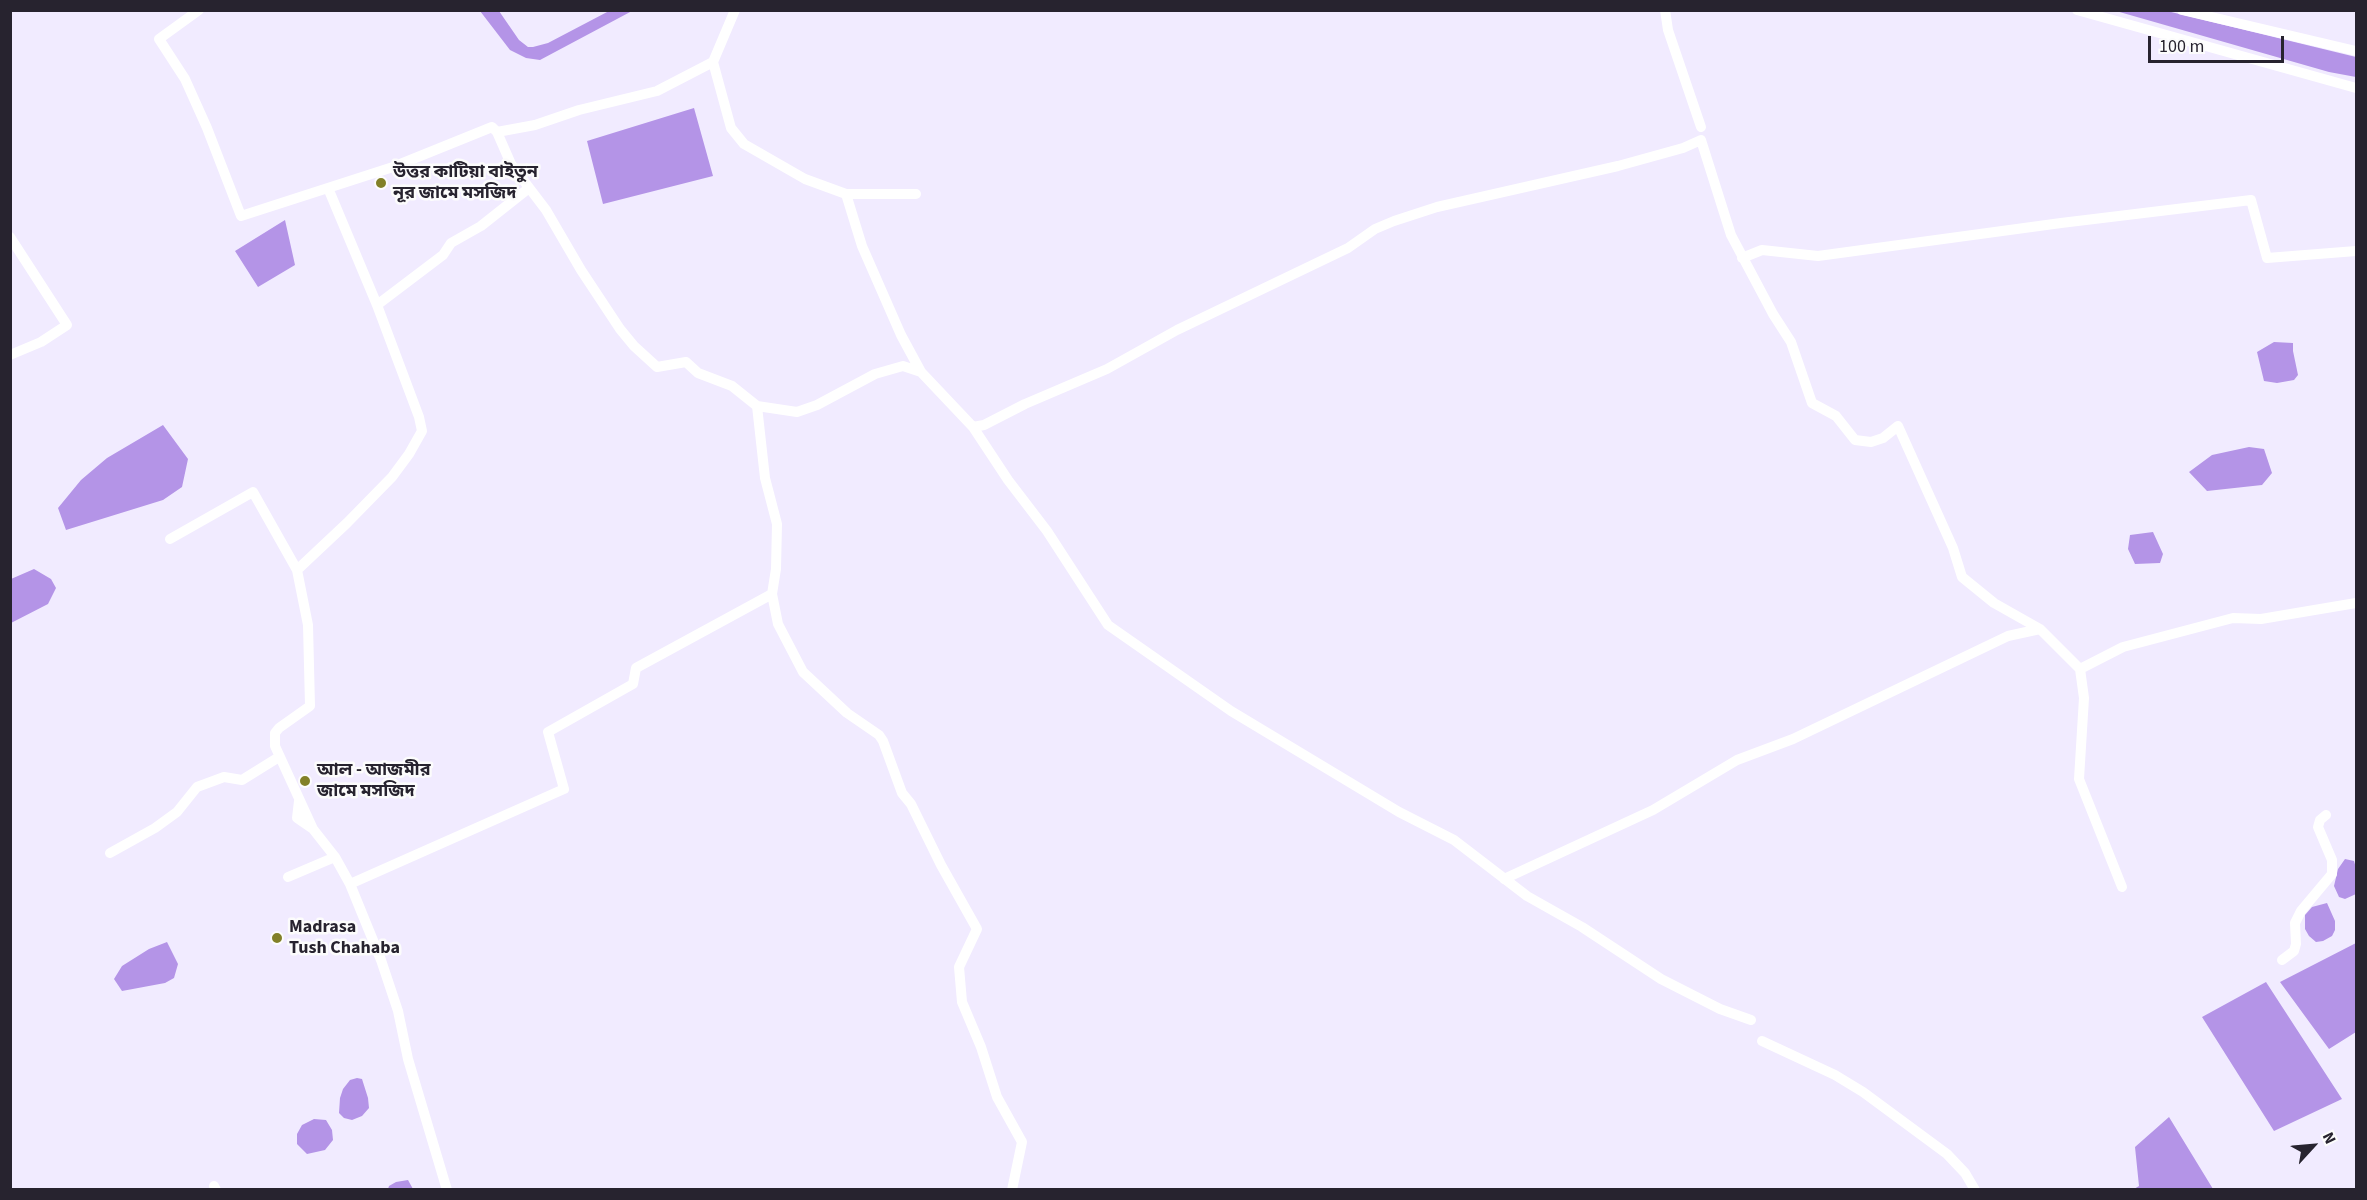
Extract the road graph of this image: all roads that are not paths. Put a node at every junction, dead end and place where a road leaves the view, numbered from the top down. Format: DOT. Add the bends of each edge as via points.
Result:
graph roads {
  1 [pos="199,10"];
  2 [pos="735,10"];
  3 [pos="1665,10"];
  4 [pos="2078,10"];
  5 [pos="2182,10"];
  6 [pos="2356,51"];
  7 [pos="714,62"];
  8 [pos="2356,88"];
  9 [pos="1701,127"];
  10 [pos="497,132"];
  11 [pos="327,188"];
  12 [pos="530,188"];
  13 [pos="916,194"];
  14 [pos="846,195"];
  15 [pos="10,237"];
  16 [pos="2356,251"];
  17 [pos="1743,258"];
  18 [pos="377,306"];
  19 [pos="10,355"];
  20 [pos="921,372"];
  21 [pos="756,406"];
  22 [pos="974,427"];
  23 [pos="170,539"];
  24 [pos="297,570"];
  25 [pos="772,594"];
  26 [pos="2356,603"];
  27 [pos="2040,629"];
  28 [pos="2080,669"];
  29 [pos="279,757"];
  30 [pos="2326,815"];
  31 [pos="110,853"];
  32 [pos="335,856"];
  33 [pos="288,877"];
  34 [pos="1504,879"];
  35 [pos="350,884"];
  36 [pos="2122,887"];
  37 [pos="2282,960"];
  38 [pos="1751,1020"];
  39 [pos="1762,1041"];
  40 [pos="447,1190"];
  41 [pos="1012,1190"];
  42 [pos="1975,1190"];
  1 -- 11 [label="street" via="159,39 185,79 241,216"];
  2 -- 7 [label="street"];
  3 -- 9 [label="street" via="1668,30"];
  4 -- 8 [label="street"];
  5 -- 6 [label="street"];
  7 -- 10 [label="street" via="657,91"];
  7 -- 14 [label="street" via="731,128 744,144 805,179"];
  10 -- 11 [label="street" via="492,127 393,167"];
  10 -- 12 [label="street" via="511,164"];
  11 -- 18 [label="street"];
  12 -- 18 [label="street" via="481,226 451,243 443,255"];
  12 -- 21 [label="street" via="634,346 657,367 686,362 698,373 732,386"];
  13 -- 14 [label="street"];
  14 -- 20 [label="street" via="862,246"];
  15 -- 19 [label="street" via="67,325"];
  16 -- 17 [label="street" via="2267,258 2251,200 1818,256 1762,250"];
  17 -- 22 [label="street" via="1731,235 1701,140 1618,166 1437,207 1394,221 1107,369"];
  17 -- 27 [label="street" via="1791,342 1812,403 1836,416 1855,440 1871,442 1898,426 1953,548 1962,577 1994,603"];
  18 -- 24 [label="street" via="422,431 392,477"];
  20 -- 21 [label="street" via="903,366 875,374 798,412"];
  20 -- 22 [label="street"];
  21 -- 25 [label="street" via="765,478 777,524"];
  22 -- 34 [label="street" via="1108,625 1231,711 1399,812 1454,840"];
  23 -- 24 [label="street" via="253,492"];
  24 -- 29 [label="street" via="308,625 310,706 275,733"];
  25 -- 35 [label="street" via="636,668 633,684 548,732 564,789"];
  25 -- 41 [label="street" via="778,624 803,672 883,741 902,793 977,929 959,967 962,1002 997,1097 1023,1142"];
  26 -- 28 [label="street" via="2261,619 2233,618 2123,647"];
  27 -- 28 [label="street"];
  27 -- 34 [label="street" via="2008,636 1792,739 1737,760 1653,810"];
  28 -- 36 [label="street" via="2084,698 2079,779"];
  29 -- 31 [label="street" via="242,780 224,777 197,787 177,812"];
  29 -- 32 [label="street" via="313,829"];
  30 -- 37 [label="street" via="2318,827 2332,860 2332,874 2301,911 2295,923 2294,951"];
  32 -- 33 [label="street"];
  32 -- 35 [label="street"];
  34 -- 38 [label="street" via="1661,979"];
  35 -- 40 [label="street" via="398,1011 408,1059"];
  39 -- 42 [label="street" via="1863,1092 1947,1154"];
}
